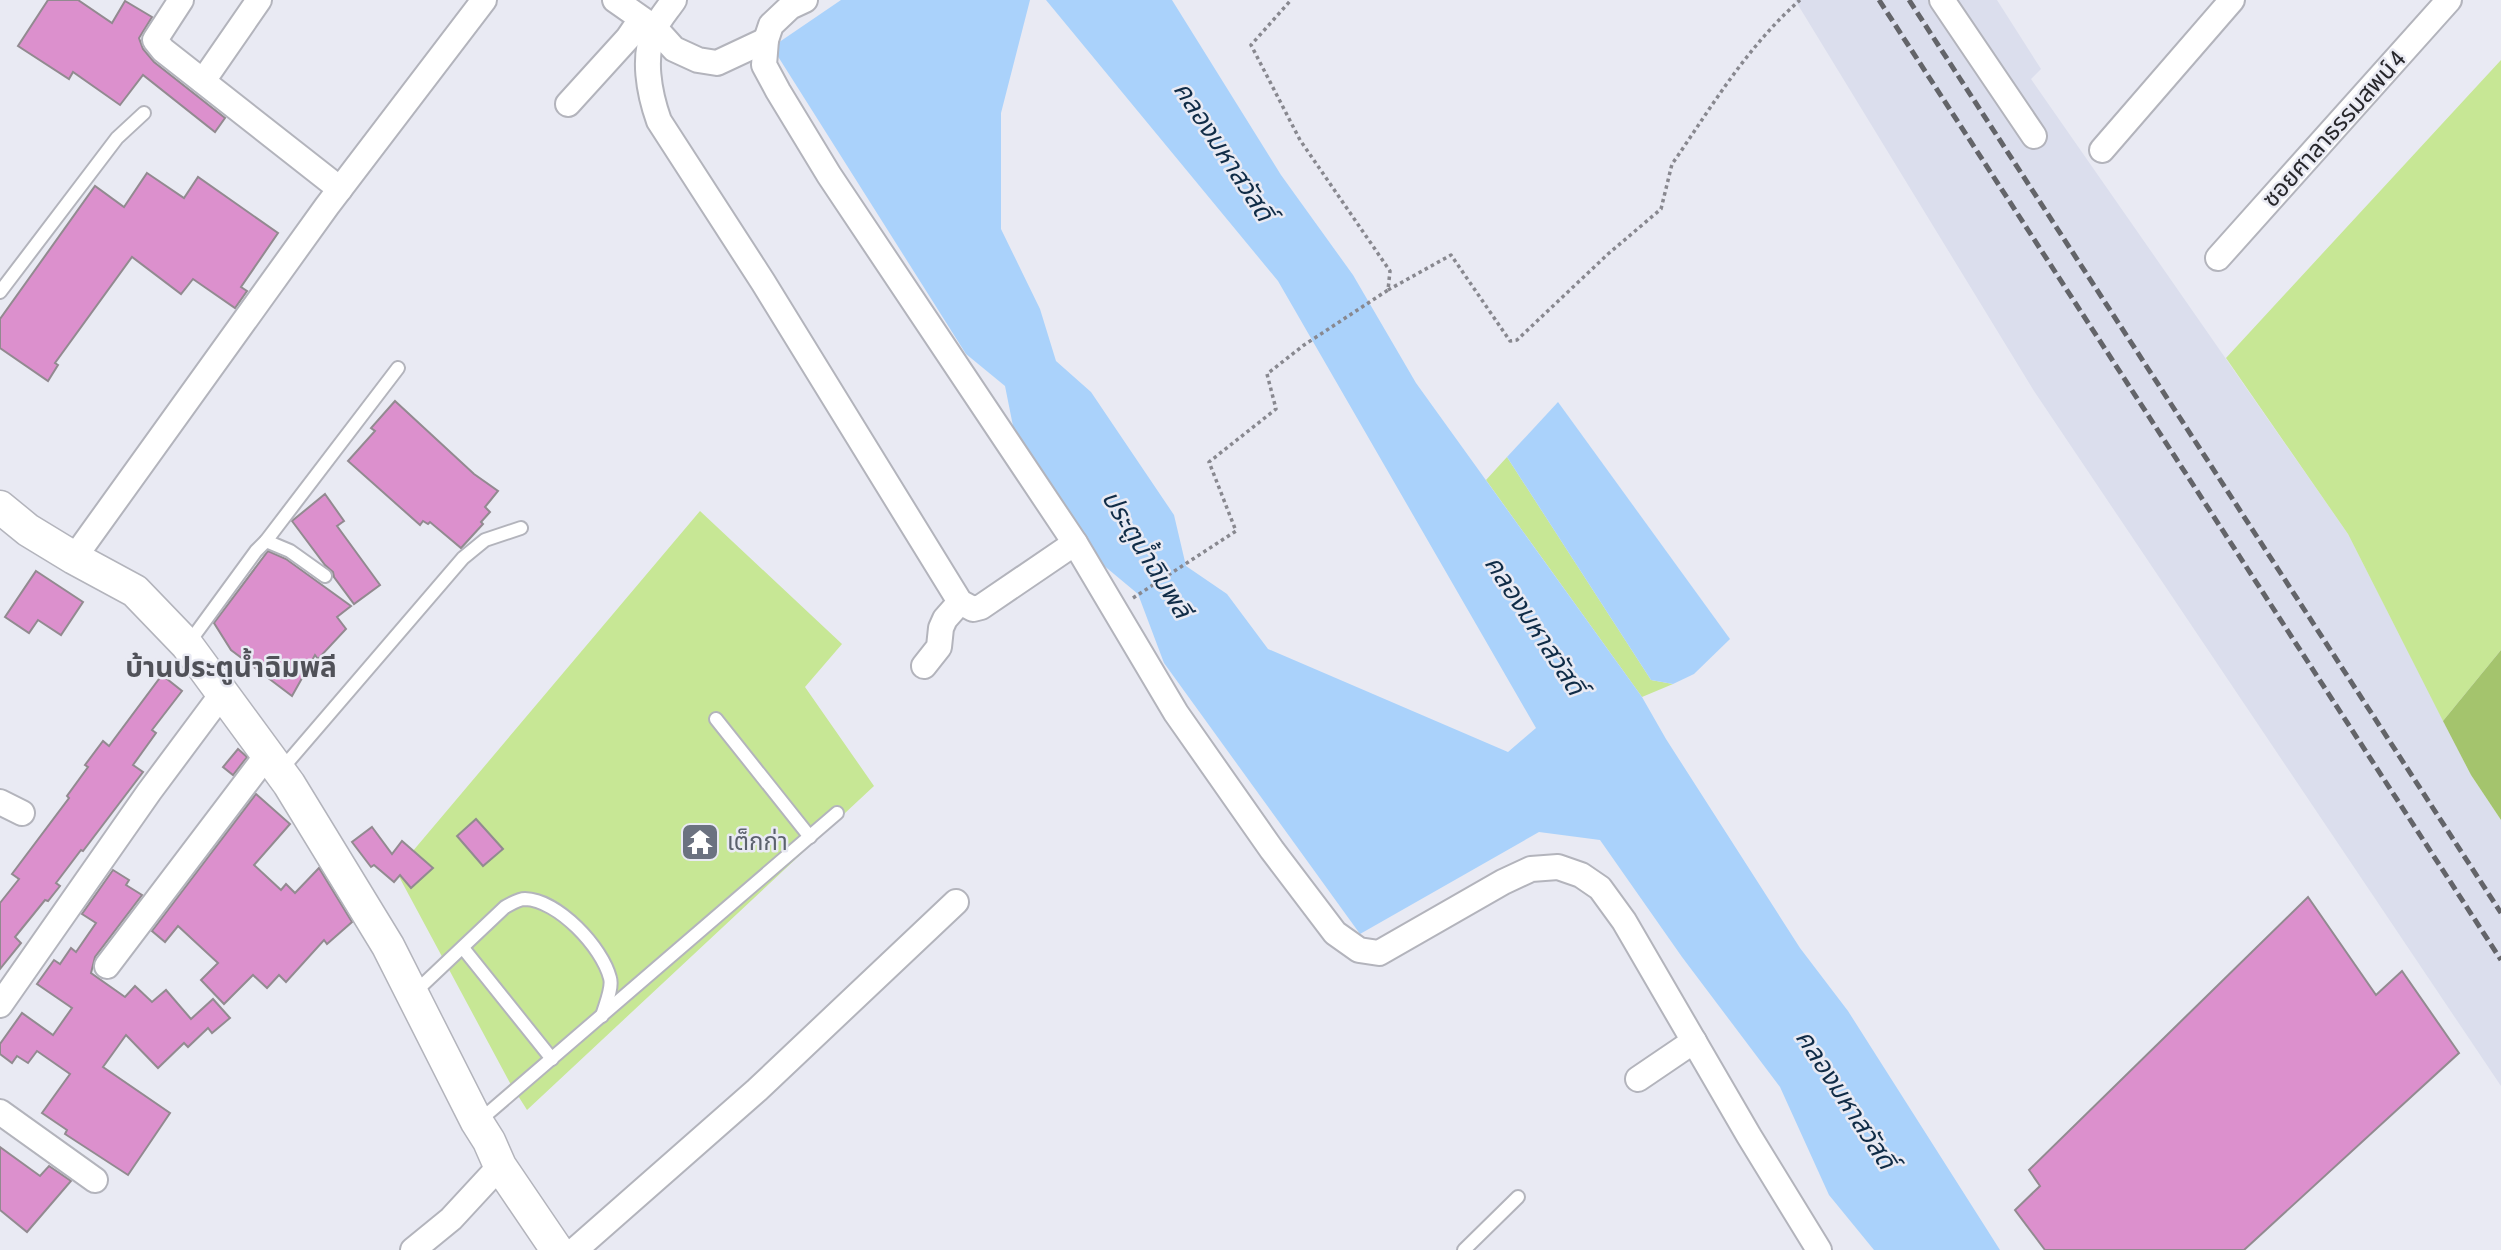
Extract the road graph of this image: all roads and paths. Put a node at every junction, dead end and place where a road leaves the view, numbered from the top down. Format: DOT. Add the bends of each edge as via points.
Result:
graph roads {
  1 [pos="181,0"];
  2 [pos="259,0"];
  3 [pos="484,0"];
  4 [pos="615,0"];
  5 [pos="674,0"];
  6 [pos="805,0"];
  7 [pos="1291,0"];
  8 [pos="1800,0"];
  9 [pos="1942,0"];
  10 [pos="2232,0"];
  11 [pos="2449,0"];
  12 [pos="648,24"];
  13 [pos="766,40"];
  14 [pos="203,81"];
  15 [pos="568,104"];
  16 [pos="145,113"];
  17 [pos="2034,136"];
  18 [pos="2102,150"];
  19 [pos="340,189"];
  20 [pos="2218,258"];
  21 [pos="1388,290"];
  22 [pos="0,292"];
  23 [pos="398,368"];
  24 [pos="0,507"];
  25 [pos="521,528"];
  26 [pos="266,541"];
  27 [pos="1075,543"];
  28 [pos="74,558"];
  29 [pos="325,576"];
  30 [pos="1130,600"];
  31 [pos="960,602"];
  32 [pos="187,645"];
  33 [pos="924,666"];
  34 [pos="222,694"];
  35 [pos="716,719"];
  36 [pos="273,763"];
  37 [pos="0,802"];
  38 [pos="22,813"];
  39 [pos="837,813"];
  40 [pos="810,837"];
  41 [pos="957,902"];
  42 [pos="463,948"];
  43 [pos="107,966"];
  44 [pos="413,994"];
  45 [pos="0,1004"];
  46 [pos="602,1016"];
  47 [pos="1694,1041"];
  48 [pos="552,1059"];
  49 [pos="1638,1079"];
  50 [pos="0,1112"];
  51 [pos="477,1122"];
  52 [pos="500,1166"];
  53 [pos="95,1180"];
  54 [pos="1518,1197"];
  55 [pos="413,1250"];
  56 [pos="557,1250"];
  57 [pos="575,1250"];
  58 [pos="1464,1250"];
  59 [pos="1819,1250"];
  1 -- 14 [label="street" via="155,40"];
  2 -- 14 [label="street"];
  3 -- 19 [label="street"];
  4 -- 12 [label="street"];
  5 -- 12 [label="street"];
  6 -- 13 [label="street" via="771,25"];
  7 -- 21 [label="path" via="1251,45 1300,140 1390,271"];
  8 -- 21 [label="path" via="1734,71 1672,164 1661,209 1517,340 1510,341 1451,255"];
  9 -- 17 [label="street"];
  10 -- 18 [label="street"];
  11 -- 20 [label="street, ซอยศาลาธรรมสพน์ 4"];
  12 -- 13 [label="street" via="674,50 716,63"];
  12 -- 15 [label="street" via="628,38"];
  12 -- 31 [label="street" via="648,75 659,121"];
  13 -- 27 [label="street" via="764,65 829,175"];
  14 -- 19 [label="street"];
  16 -- 22 [label="lane" via="117,138"];
  19 -- 28 [label="street"];
  21 -- 30 [label="path" via="1267,374 1276,409 1209,462 1236,531"];
  23 -- 26 [label="lane"];
  24 -- 28 [label="street"];
  25 -- 36 [label="lane" via="485,540 463,558"];
  26 -- 29 [label="lane" via="290,551"];
  26 -- 32 [label="lane"];
  27 -- 31 [label="street" via="981,607 973,609"];
  27 -- 47 [label="street" via="1176,713 1335,933 1359,950 1379,953 1503,882 1531,869 1558,867 1600,888"];
  28 -- 32 [label="street" via="135,591"];
  31 -- 33 [label="street" via="945,619 939,646"];
  32 -- 34 [label="street"];
  34 -- 36 [label="street"];
  34 -- 45 [label="street"];
  35 -- 40 [label="lane"];
  36 -- 43 [label="street"];
  36 -- 44 [label="street"];
  37 -- 38 [label="street"];
  39 -- 40 [label="lane"];
  40 -- 46 [label="lane"];
  41 -- 57 [label="street" via="757,1090"];
  42 -- 44 [label="lane"];
  42 -- 46 [label="lane" via="505,907 522,898 539,902 576,925 601,954 611,981"];
  42 -- 48 [label="lane"];
  44 -- 51 [label="street"];
  46 -- 48 [label="lane"];
  47 -- 49 [label="street"];
  47 -- 59 [label="street"];
  48 -- 51 [label="lane"];
  50 -- 53 [label="street"];
  51 -- 52 [label="street"];
  52 -- 55 [label="street" via="451,1219"];
  52 -- 56 [label="street"];
  54 -- 58 [label="lane"];
}
